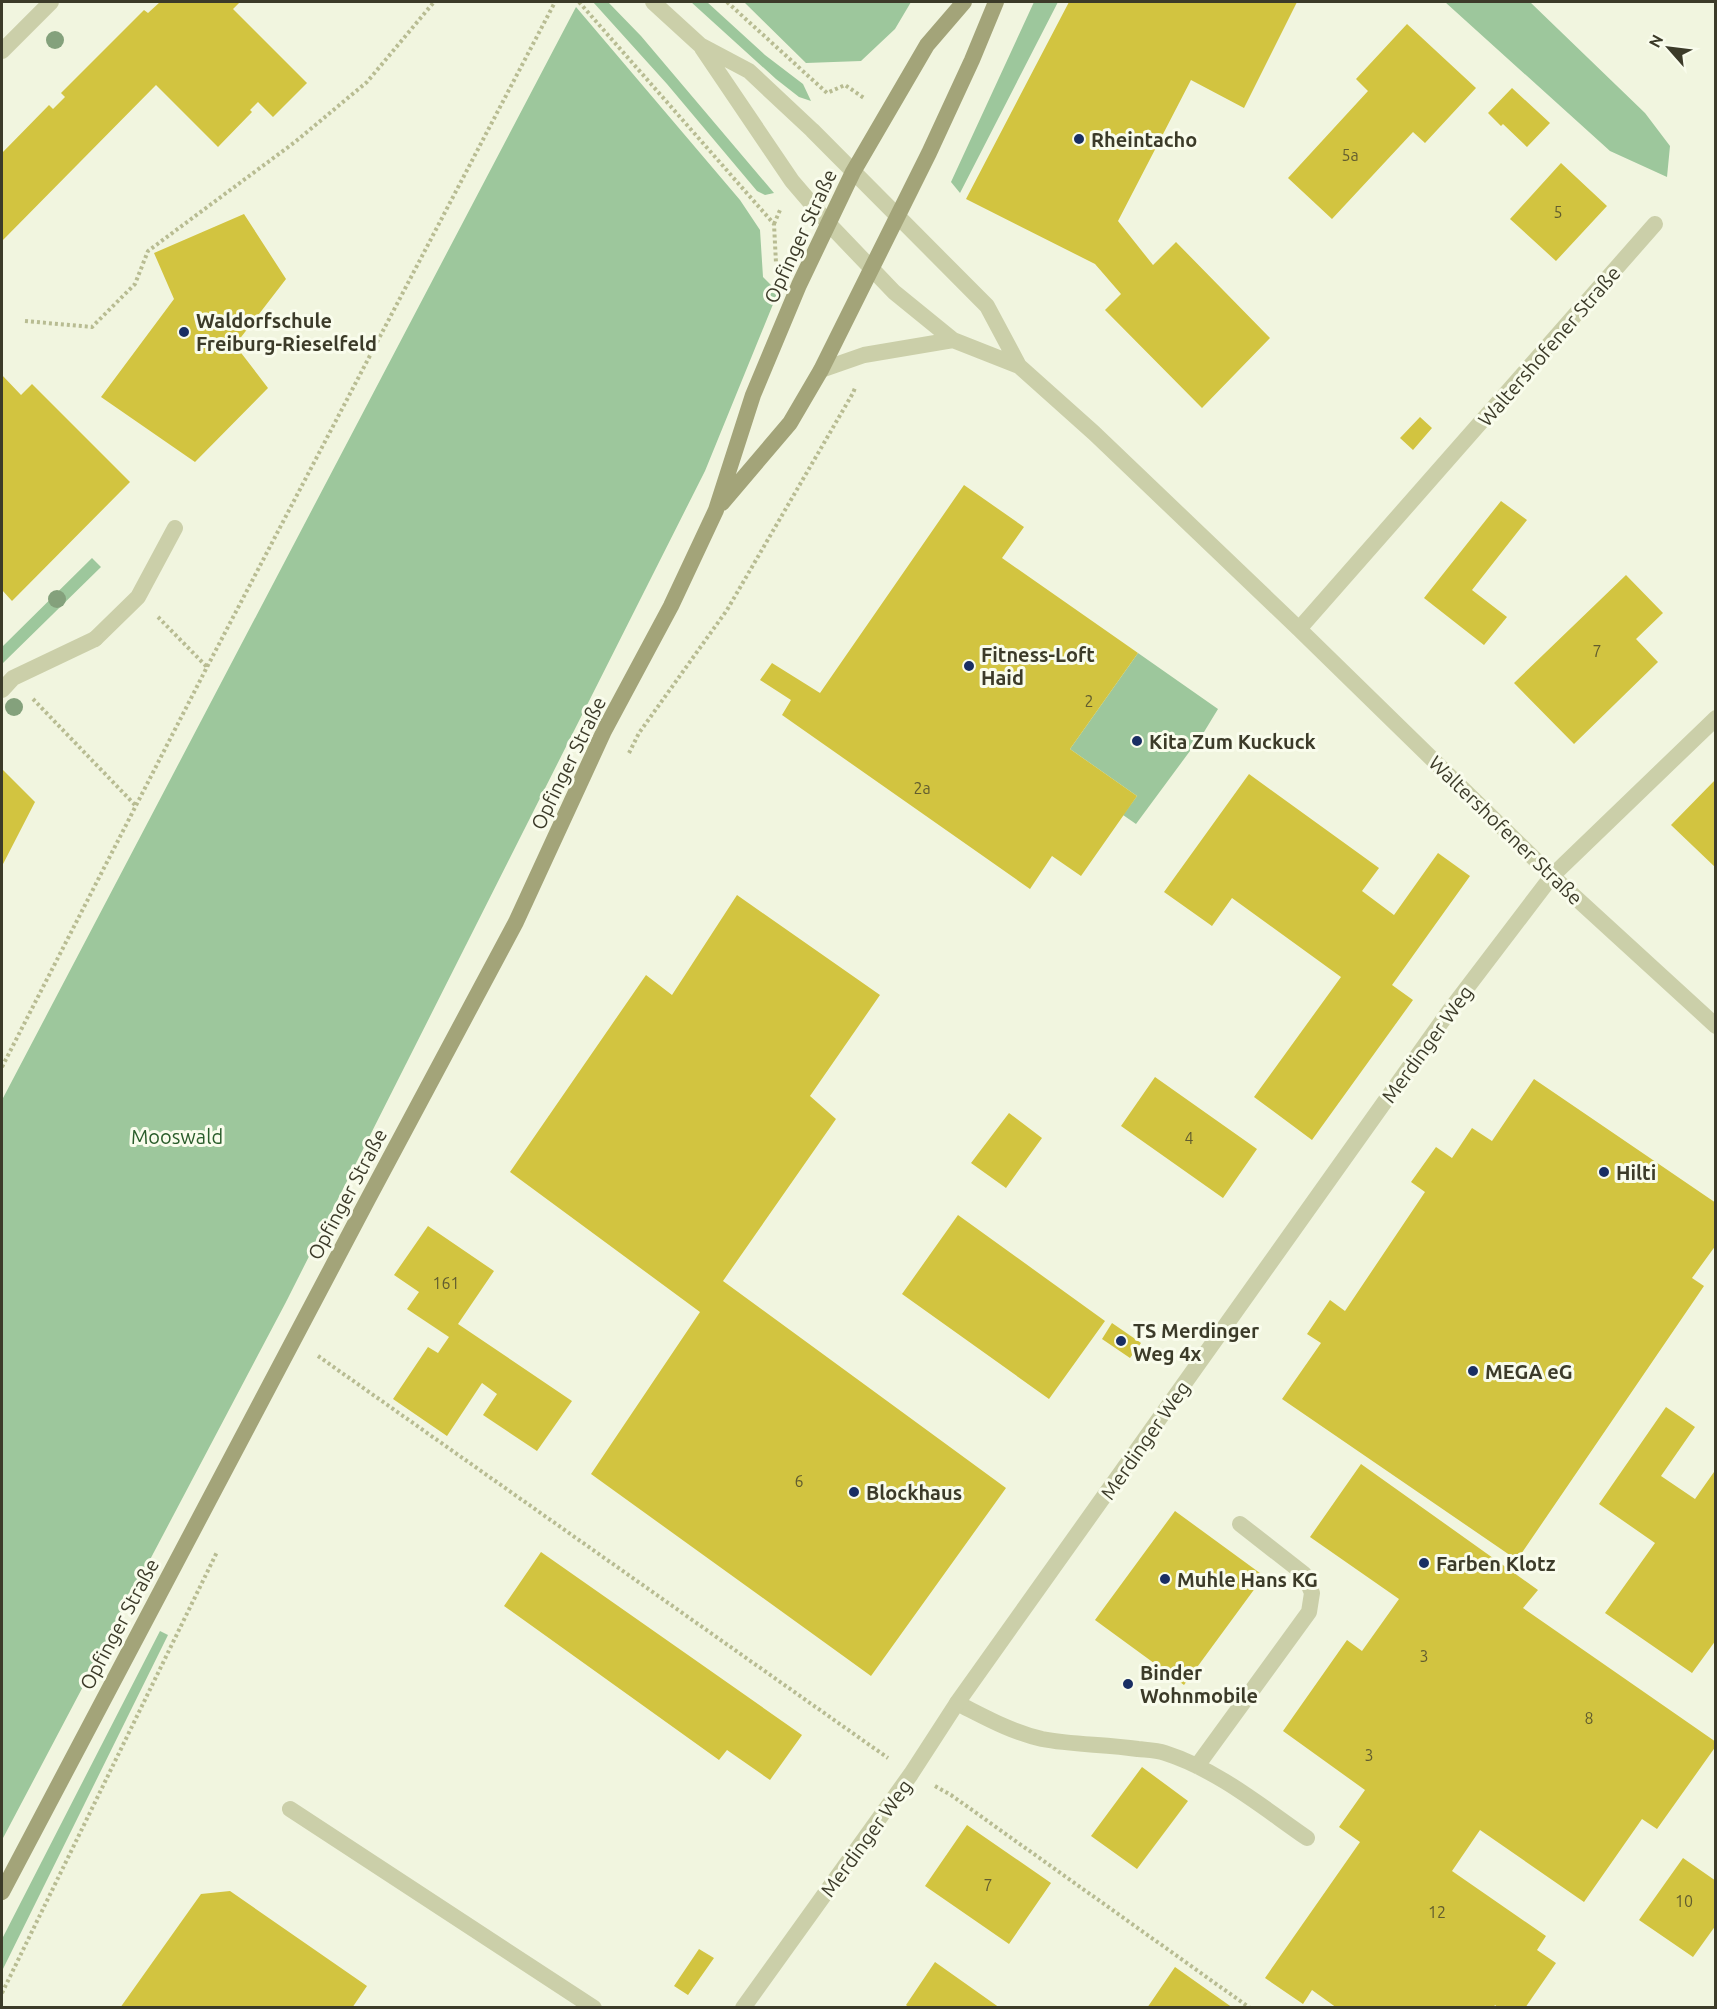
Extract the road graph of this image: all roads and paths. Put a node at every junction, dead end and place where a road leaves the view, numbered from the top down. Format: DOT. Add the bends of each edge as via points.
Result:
graph roads {
  1 [pos="51,2"];
  2 [pos="434,2"];
  3 [pos="555,2"];
  4 [pos="579,2"];
  5 [pos="652,2"];
  6 [pos="727,2"];
  7 [pos="964,2"];
  8 [pos="996,2"];
  9 [pos="700,45"];
  10 [pos="2,51"];
  11 [pos="885,114"];
  12 [pos="853,172"];
  13 [pos="898,216"];
  14 [pos="828,223"];
  15 [pos="1655,224"];
  16 [pos="871,269"];
  17 [pos="799,285"];
  18 [pos="25,321"];
  19 [pos="953,340"];
  20 [pos="1019,366"];
  21 [pos="820,370"];
  22 [pos="716,510"];
  23 [pos="175,528"];
  24 [pos="138,597"];
  25 [pos="1299,629"];
  26 [pos="207,667"];
  27 [pos="7,684"];
  28 [pos="1716,718"];
  29 [pos="136,806"];
  30 [pos="1552,876"];
  31 [pos="1716,1026"];
  32 [pos="2,1067"];
  33 [pos="315,1353"];
  34 [pos="1240,1524"];
  35 [pos="957,1703"];
  36 [pos="1197,1766"];
  37 [pos="911,1774"];
  38 [pos="290,1809"];
  39 [pos="1307,1838"];
  40 [pos="2,1892"];
  41 [pos="594,2007"];
  42 [pos="743,2007"];
  43 [pos="1250,2007"];
  1 -- 10 [label="street"];
  2 -- 18 [label="path" via="367,81 295,142 147,251 135,284 92,327"];
  3 -- 26 [label="path"];
  4 -- 17 [label="path" via="774,224 777,273"];
  5 -- 9 [label="street"];
  6 -- 11 [label="path" via="827,93 845,84"];
  7 -- 11 [label="main road, Opfinger Straße" via="927,45"];
  8 -- 13 [label="main road, Opfinger Straße"];
  9 -- 12 [label="street, Waltershofener Straße" via="749,71"];
  9 -- 14 [label="street, Waltershofener Straße" via="792,181"];
  11 -- 12 [label="main road, Opfinger Straße"];
  12 -- 13 [label="street, Waltershofener Straße"];
  12 -- 14 [label="main road, Opfinger Straße"];
  13 -- 16 [label="main road, Opfinger Straße"];
  13 -- 20 [label="street, Waltershofener Straße" via="987,306"];
  14 -- 16 [label="street, Waltershofener Straße"];
  14 -- 17 [label="main road, Opfinger Straße"];
  15 -- 25 [label="street, Waltershofener Straße"];
  16 -- 19 [label="street, Waltershofener Straße"];
  16 -- 21 [label="main road, Opfinger Straße"];
  17 -- 22 [label="main road, Opfinger Straße" via="753,395"];
  19 -- 20 [label="street, Waltershofener Straße"];
  19 -- 21 [label="street" via="864,355"];
  20 -- 25 [label="street, Waltershofener Straße"];
  21 -- 22 [label="main road, Opfinger Straße" via="790,423"];
  22 -- 40 [label="main road, Opfinger Straße" via="671,606 604,731 516,922"];
  23 -- 24 [label="street"];
  24 -- 26 [label="path"];
  24 -- 27 [label="street" via="95,639"];
  25 -- 30 [label="street, Waltershofener Straße"];
  26 -- 29 [label="path"];
  27 -- 29 [label="path"];
  28 -- 30 [label="street, Merdinger Weg"];
  29 -- 32 [label="path"];
  30 -- 31 [label="street, Waltershofener Straße"];
  30 -- 35 [label="street, Merdinger Weg" via="1450,1010"];
  33 -- 37 [label="path"];
  34 -- 36 [label="street" via="1304,1574 1312,1593 1309,1612"];
  35 -- 36 [label="street" via="1021,1734 1163,1752"];
  35 -- 37 [label="street, Merdinger Weg"];
  36 -- 39 [label="street" via="1230,1784"];
  37 -- 42 [label="street, Merdinger Weg"];
  37 -- 43 [label="path" via="951,1795"];
  38 -- 41 [label="street"];
}
